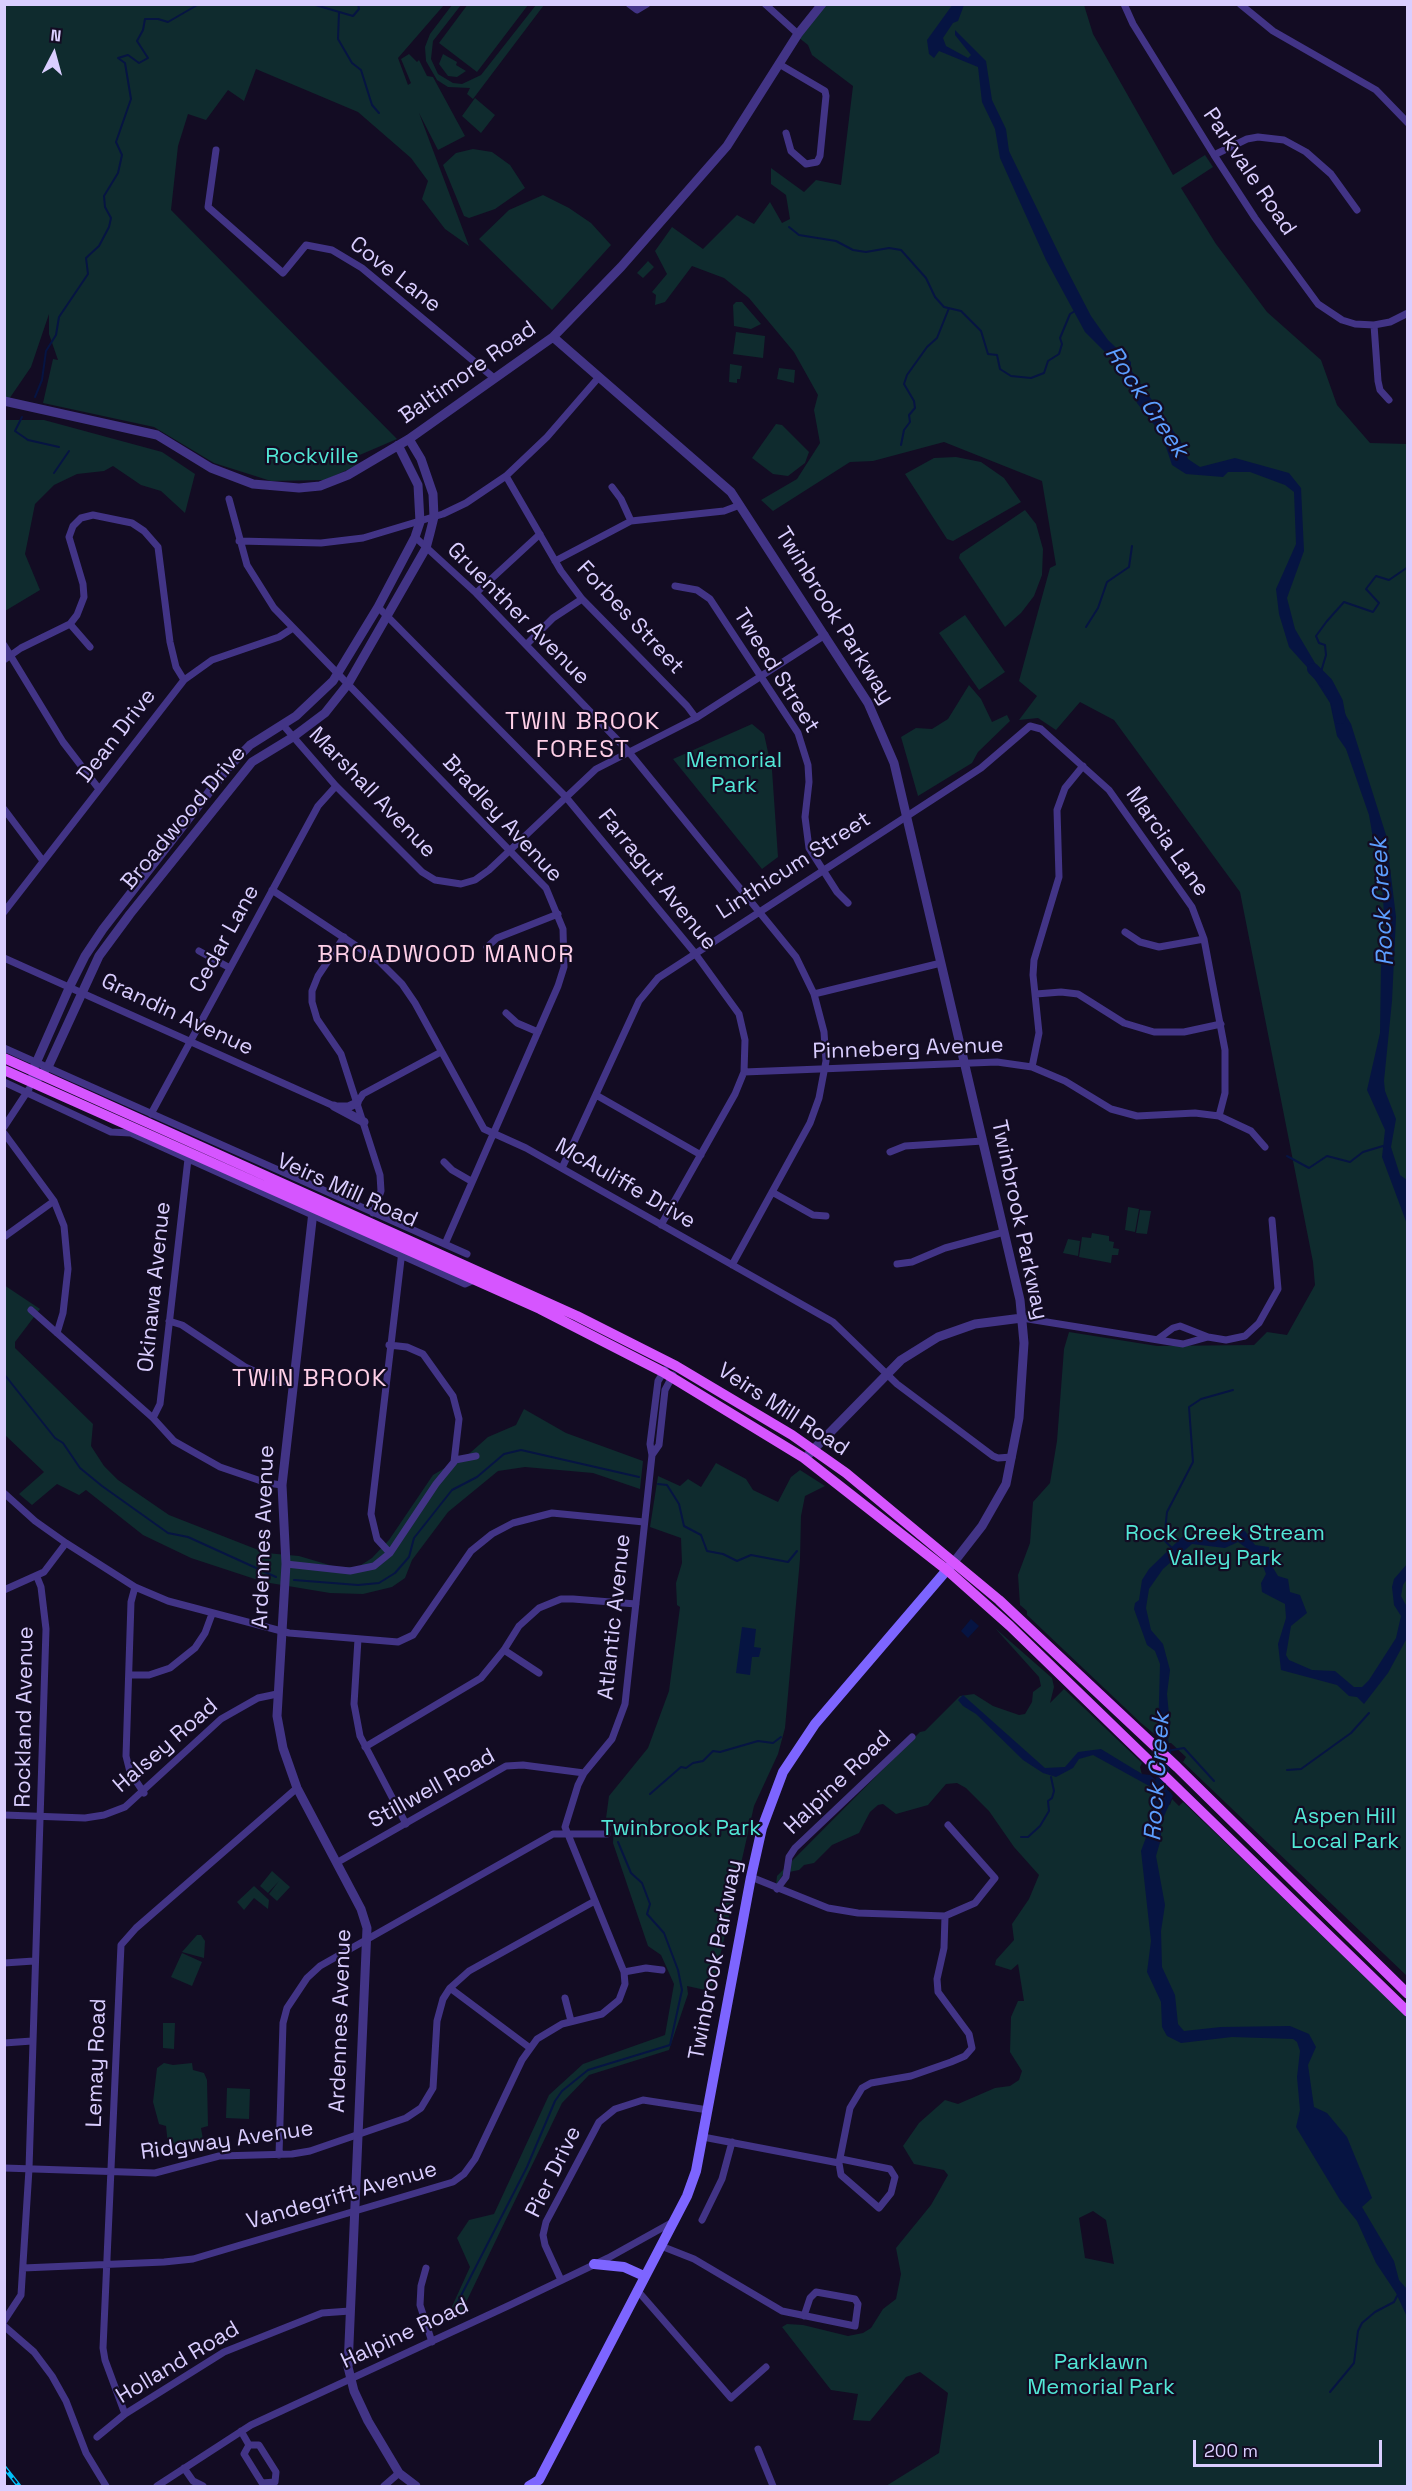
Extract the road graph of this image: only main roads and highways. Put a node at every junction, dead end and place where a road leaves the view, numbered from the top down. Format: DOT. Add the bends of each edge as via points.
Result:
graph roads {
  1 [pos="4,1058"];
  2 [pos="4,1070"];
  3 [pos="37,1075"];
  4 [pos="403,1242"];
  5 [pos="542,1305"];
  6 [pos="951,1566"];
  7 [pos="1407,1994"];
  8 [pos="1407,2012"];
  9 [pos="608,2258"];
  10 [pos="594,2264"];
  11 [pos="646,2274"];
  12 [pos="536,2484"];
  1 -- 3 [label="main road, Veirs Mill Road"];
  2 -- 3 [label="main road, Veirs Mill Road"];
  3 -- 4 [label="main road, Veirs Mill Road" via="313,1207"];
  4 -- 5 [label="main road, Veirs Mill Road"];
  4 -- 5 [label="main road, Veirs Mill Road" via="474,1280"];
  5 -- 6 [label="main road, Veirs Mill Road" via="668,1375 804,1458"];
  5 -- 6 [label="main road, Veirs Mill Road" via="676,1366 773,1422 846,1473"];
  6 -- 7 [label="main road, Veirs Mill Road" via="1177,1767"];
  6 -- 8 [label="main road, Veirs Mill Road"];
  6 -- 11 [label="main road, Twinbrook Parkway" via="815,1724 783,1772 762,1828 751,1877 696,2171"];
  9 -- 11 [label="main road" via="626,2260"];
  10 -- 11 [label="main road"];
  11 -- 12 [label="main road, Twinbrook Parkway"];
}
